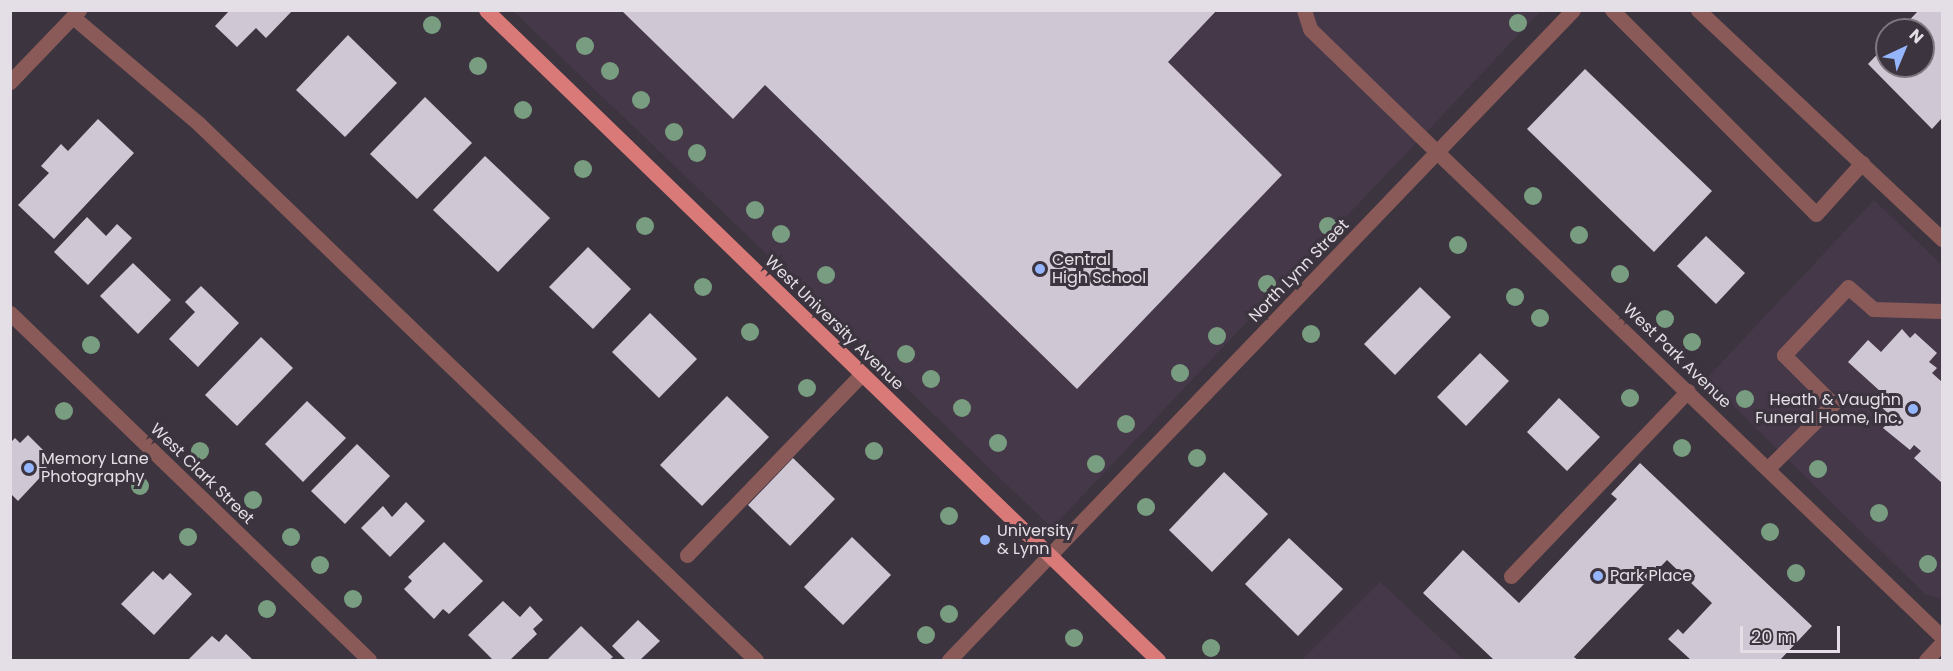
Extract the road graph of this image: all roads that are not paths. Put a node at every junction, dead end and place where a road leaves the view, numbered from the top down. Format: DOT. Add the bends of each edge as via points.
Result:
graph roads {
  1 [pos="486,10"];
  2 [pos="1304,10"];
  3 [pos="1573,10"];
  4 [pos="1612,10"];
  5 [pos="1698,10"];
  6 [pos="76,14"];
  7 [pos="10,82"];
  8 [pos="1438,153"];
  9 [pos="1862,163"];
  10 [pos="1942,238"];
  11 [pos="1942,311"];
  12 [pos="10,313"];
  13 [pos="862,374"];
  14 [pos="1688,391"];
  15 [pos="1768,468"];
  16 [pos="687,555"];
  17 [pos="1050,556"];
  18 [pos="1511,576"];
  19 [pos="1942,637"];
  20 [pos="1942,643"];
  21 [pos="369,660"];
  22 [pos="756,660"];
  23 [pos="948,660"];
  24 [pos="1158,660"];
  25 [pos="1926,660"];
  1 -- 13 [label="main road, West University Avenue"];
  2 -- 8 [label="street, West Park Avenue" via="1310,29"];
  3 -- 8 [label="street, North Lynn Street"];
  4 -- 9 [label="street" via="1816,214"];
  5 -- 9 [label="street"];
  6 -- 7 [label="street"];
  6 -- 22 [label="street" via="199,124"];
  8 -- 14 [label="street, West Park Avenue"];
  8 -- 17 [label="street, North Lynn Street"];
  9 -- 10 [label="street"];
  11 -- 15 [label="street" via="1873,309 1848,287 1784,355 1833,404"];
  12 -- 21 [label="street, West Clark Street"];
  13 -- 16 [label="street"];
  13 -- 17 [label="main road, West University Avenue"];
  14 -- 15 [label="street, West Park Avenue"];
  14 -- 18 [label="street"];
  15 -- 19 [label="street, West Park Avenue"];
  17 -- 23 [label="street, North Lynn Street"];
  17 -- 24 [label="main road, West University Avenue"];
  20 -- 25 [label="street"];
}
